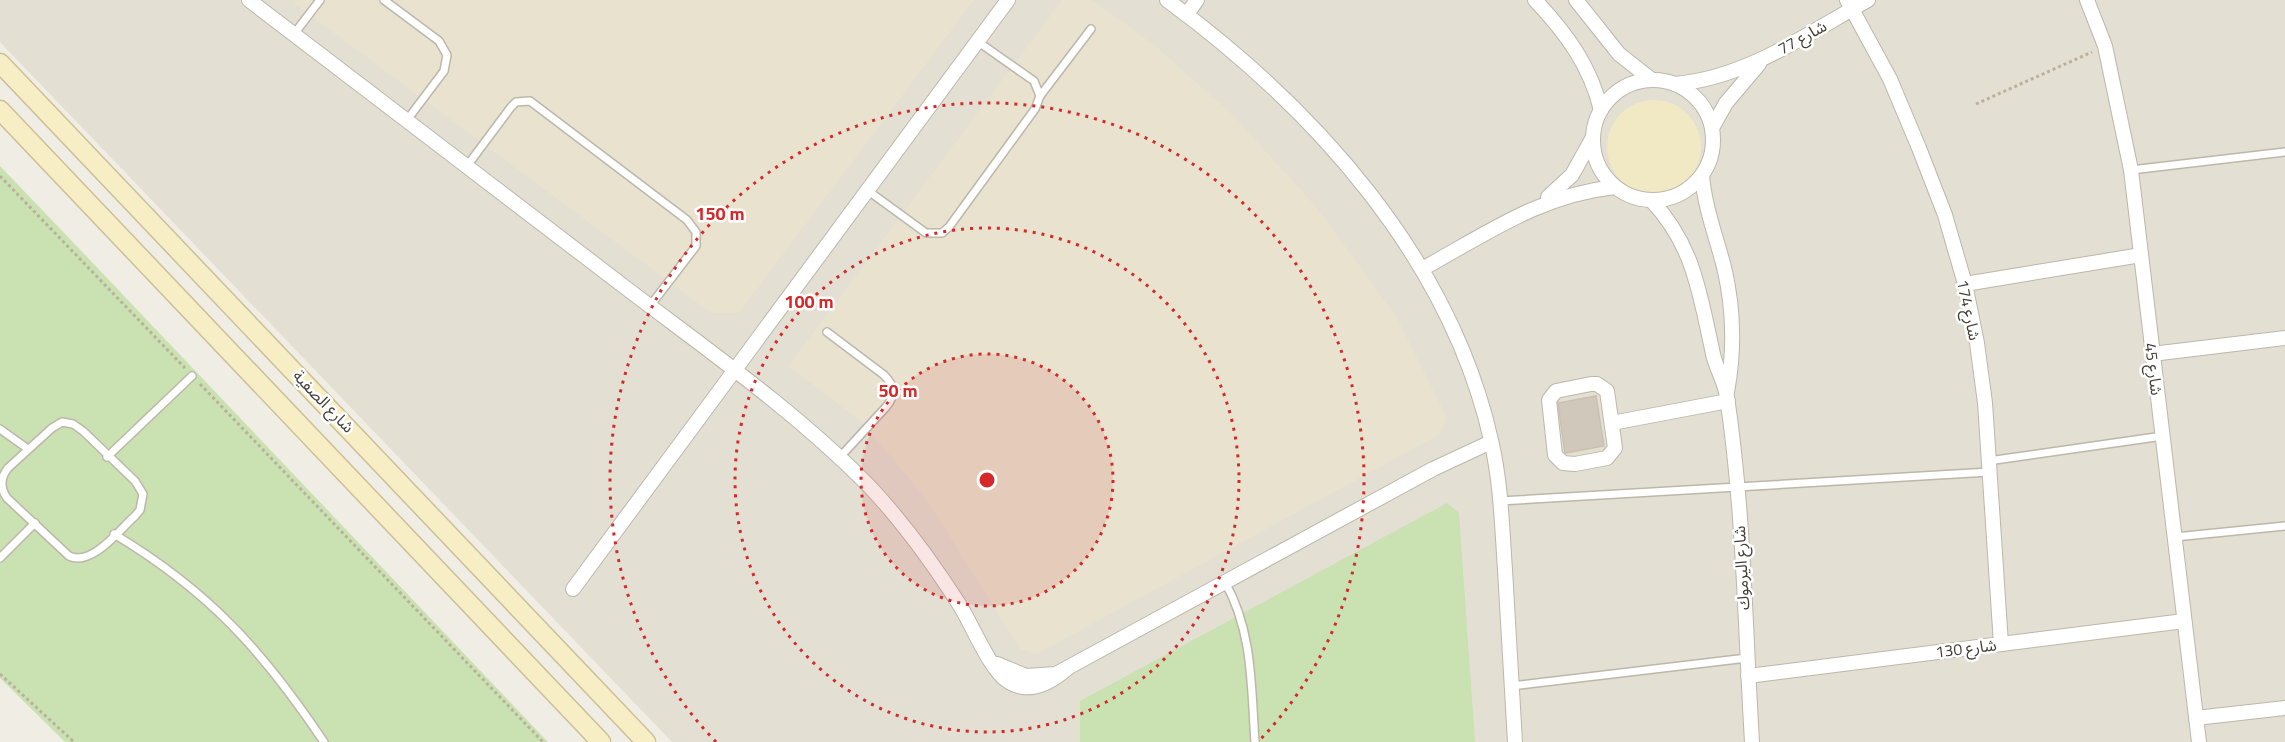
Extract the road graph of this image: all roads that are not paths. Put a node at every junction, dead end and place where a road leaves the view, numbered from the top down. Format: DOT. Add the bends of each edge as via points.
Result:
graph roads {
  1 [pos="249,0"];
  2 [pos="320,0"];
  3 [pos="384,0"];
  4 [pos="1008,0"];
  5 [pos="1167,0"];
  6 [pos="1197,0"];
  7 [pos="1535,0"];
  8 [pos="1576,0"];
  9 [pos="1868,0"];
  10 [pos="2087,0"];
  11 [pos="1850,4"];
  12 [pos="1186,14"];
  13 [pos="1091,29"];
  14 [pos="294,34"];
  15 [pos="977,41"];
  16 [pos="1767,57"];
  17 [pos="0,63"];
  18 [pos="1652,80"];
  19 [pos="1675,84"];
  20 [pos="1040,96"];
  21 [pos="0,110"];
  22 [pos="1601,110"];
  23 [pos="406,120"];
  24 [pos="1712,128"];
  25 [pos="1593,137"];
  26 [pos="2285,152"];
  27 [pos="467,166"];
  28 [pos="2131,170"];
  29 [pos="1702,176"];
  30 [pos="1615,187"];
  31 [pos="867,190"];
  32 [pos="1651,200"];
  33 [pos="1540,204"];
  34 [pos="2140,255"];
  35 [pos="1422,269"];
  36 [pos="1965,284"];
  37 [pos="650,306"];
  38 [pos="827,332"];
  39 [pos="2285,338"];
  40 [pos="2152,354"];
  41 [pos="734,369"];
  42 [pos="192,376"];
  43 [pos="1727,397"];
  44 [pos="1612,423"];
  45 [pos="0,429"];
  46 [pos="2163,436"];
  47 [pos="1491,442"];
  48 [pos="28,449"];
  49 [pos="107,457"];
  50 [pos="840,457"];
  51 [pos="1988,467"];
  52 [pos="1736,488"];
  53 [pos="1500,501"];
  54 [pos="35,523"];
  55 [pos="2285,526"];
  56 [pos="114,534"];
  57 [pos="2175,537"];
  58 [pos="0,558"];
  59 [pos="1225,582"];
  60 [pos="573,589"];
  61 [pos="2184,621"];
  62 [pos="2001,644"];
  63 [pos="1746,658"];
  64 [pos="1748,676"];
  65 [pos="1512,686"];
  66 [pos="2285,708"];
  67 [pos="2196,718"];
  68 [pos="324,742"];
  69 [pos="601,742"];
  70 [pos="646,742"];
  71 [pos="1255,742"];
  72 [pos="1515,742"];
  73 [pos="1752,742"];
  74 [pos="2199,742"];
  1 -- 14 [label="street"];
  2 -- 14 [label="lane"];
  3 -- 23 [label="lane" via="439,41 447,55 444,71"];
  4 -- 15 [label="street"];
  5 -- 12 [label="street"];
  6 -- 12 [label="street"];
  7 -- 22 [label="street" via="1587,66"];
  8 -- 18 [label="street" via="1619,54"];
  9 -- 11 [label="street, شارع 77"];
  10 -- 28 [label="street, شارع 45" via="2105,46"];
  11 -- 16 [label="street, شارع 77"];
  11 -- 36 [label="street, شارع 174" via="1890,79 1919,148 1945,215"];
  12 -- 35 [label="street" via="1276,90 1316,131 1354,175"];
  13 -- 20 [label="lane"];
  14 -- 23 [label="street"];
  15 -- 20 [label="lane" via="1034,81"];
  15 -- 31 [label="street"];
  16 -- 19 [label="street, شارع 77" via="1722,77"];
  16 -- 24 [label="street, شارع 77" via="1732,95"];
  17 -- 70 [label="main road, شارع الصفية"];
  18 -- 19 [label="street"];
  18 -- 22 [label="street" via="1617,92"];
  19 -- 24 [label="street" via="1699,102"];
  20 -- 31 [label="lane" via="1035,109 942,232 926,233"];
  21 -- 69 [label="main road, شارع الصفية"];
  22 -- 25 [label="street"];
  23 -- 27 [label="street"];
  24 -- 29 [label="street" via="1710,161"];
  25 -- 30 [label="street" via="1598,164"];
  25 -- 33 [label="street" via="1572,175"];
  26 -- 28 [label="lane"];
  27 -- 37 [label="street"];
  27 -- 37 [label="lane" via="511,107 523,100 530,101 687,220 696,232 696,246"];
  28 -- 34 [label="street, شارع 45"];
  29 -- 32 [label="street" via="1679,195"];
  29 -- 43 [label="street, شارع اليرموك" via="1733,322"];
  30 -- 32 [label="street" via="1638,199"];
  30 -- 33 [label="street" via="1577,192"];
  31 -- 41 [label="street"];
  32 -- 43 [label="street, شارع اليرموك" via="1685,245 1692,263"];
  33 -- 35 [label="street"];
  34 -- 36 [label="street"];
  34 -- 40 [label="street, شارع 45"];
  35 -- 47 [label="street" via="1456,335"];
  36 -- 51 [label="street, شارع 174" via="1978,353"];
  37 -- 41 [label="street"];
  38 -- 50 [label="lane" via="891,381 894,391 892,400"];
  39 -- 40 [label="street"];
  40 -- 46 [label="street, شارع 45"];
  41 -- 50 [label="street"];
  41 -- 60 [label="street"];
  42 -- 49 [label="lane"];
  43 -- 44 [label="street"];
  43 -- 52 [label="street, شارع اليرموك"];
  44 -- 44 [label="street" via="1615,447 1607,458 1563,463 1555,455 1549,400 1556,391 1597,384 1607,391"];
  45 -- 48 [label="lane"];
  46 -- 51 [label="lane"];
  46 -- 57 [label="street, شارع 45"];
  47 -- 53 [label="street"];
  47 -- 59 [label="street" via="1433,469"];
  48 -- 49 [label="lane" via="57,424 68,423 82,431"];
  48 -- 54 [label="lane" via="4,473 1,486 7,498"];
  49 -- 56 [label="lane" via="135,481 143,494 140,510"];
  50 -- 59 [label="street" via="906,528 935,567 993,666 1007,681 1027,688 1048,683 1068,668"];
  51 -- 52 [label="lane"];
  51 -- 62 [label="street, شارع 174"];
  52 -- 53 [label="lane"];
  52 -- 63 [label="street, شارع اليرموك"];
  53 -- 65 [label="street"];
  54 -- 56 [label="lane" via="69,556 80,559"];
  54 -- 58 [label="lane"];
  55 -- 57 [label="lane"];
  56 -- 68 [label="lane" via="158,560 230,621 272,668"];
  57 -- 61 [label="street, شارع 45"];
  59 -- 71 [label="lane" via="1247,638"];
  61 -- 62 [label="street, شارع 130"];
  61 -- 67 [label="street, شارع 45"];
  62 -- 64 [label="street, شارع 130"];
  63 -- 64 [label="street, شارع اليرموك"];
  63 -- 65 [label="lane"];
  64 -- 73 [label="street, شارع اليرموك"];
  65 -- 72 [label="street"];
  66 -- 67 [label="street"];
  67 -- 74 [label="street, شارع 45"];
}
